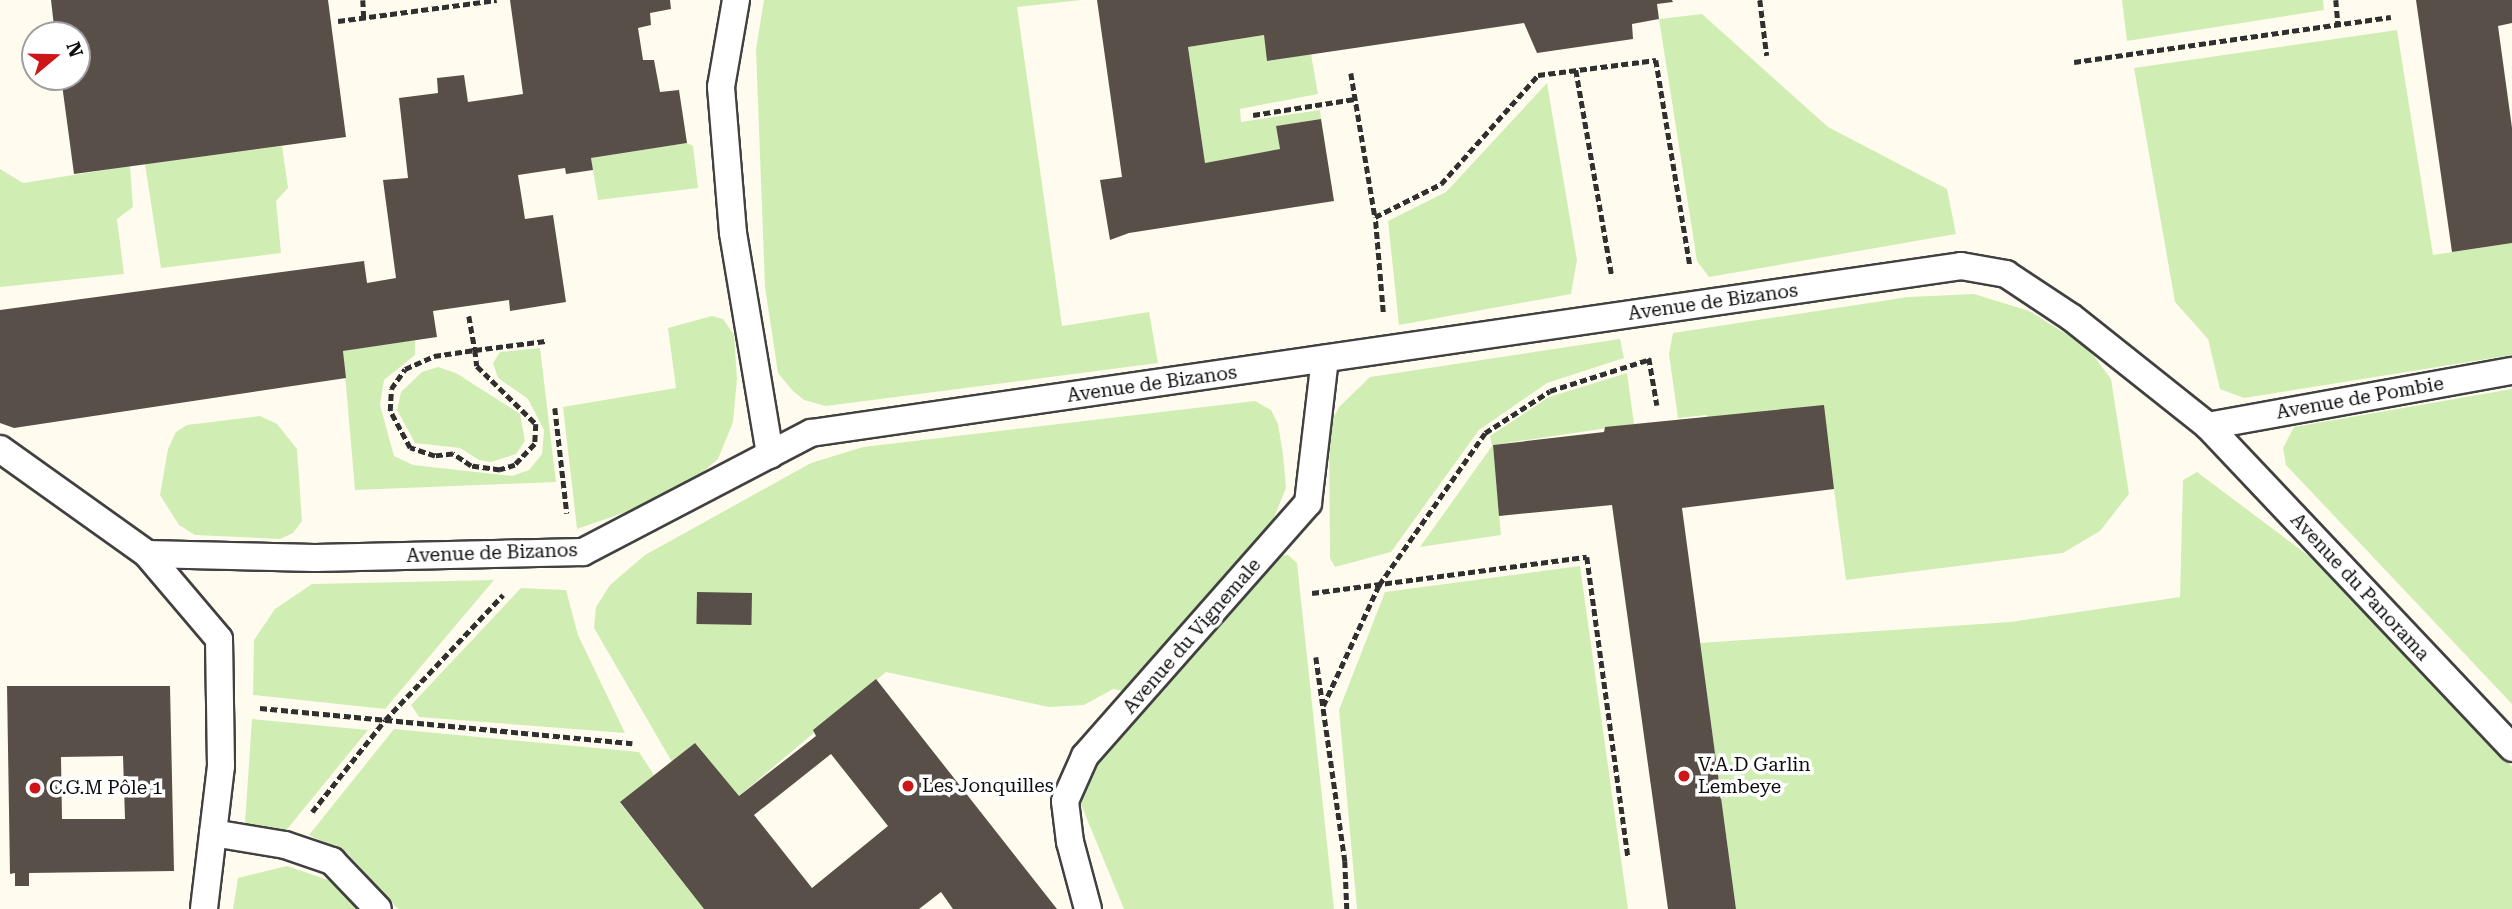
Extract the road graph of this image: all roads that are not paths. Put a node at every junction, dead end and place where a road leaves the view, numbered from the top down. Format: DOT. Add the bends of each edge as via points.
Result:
graph roads {
  1 [pos="736,0"];
  2 [pos="1325,359"];
  3 [pos="2512,371"];
  4 [pos="2208,426"];
  5 [pos="0,449"];
  6 [pos="770,455"];
  7 [pos="146,554"];
  8 [pos="2512,748"];
  9 [pos="214,833"];
  10 [pos="204,909"];
  11 [pos="378,909"];
  12 [pos="1088,909"];
  1 -- 6 [label="lane" via="720,87 733,233"];
  2 -- 4 [label="lane, Avenue de Bizanos" via="1961,266 2006,274 2071,317"];
  2 -- 6 [label="lane, Avenue de Bizanos" via="811,433"];
  2 -- 12 [label="lane, Avenue du Vignemale" via="1308,503 1085,755 1065,801 1070,842"];
  3 -- 4 [label="lane, Avenue de Pombie"];
  4 -- 8 [label="lane, Avenue du Panorama"];
  5 -- 7 [label="lane"];
  6 -- 7 [label="lane, Avenue de Bizanos" via="583,552 315,558"];
  7 -- 9 [label="lane" via="219,639 222,705"];
  9 -- 10 [label="lane"];
  9 -- 11 [label="lane" via="285,845 332,861"];
}
